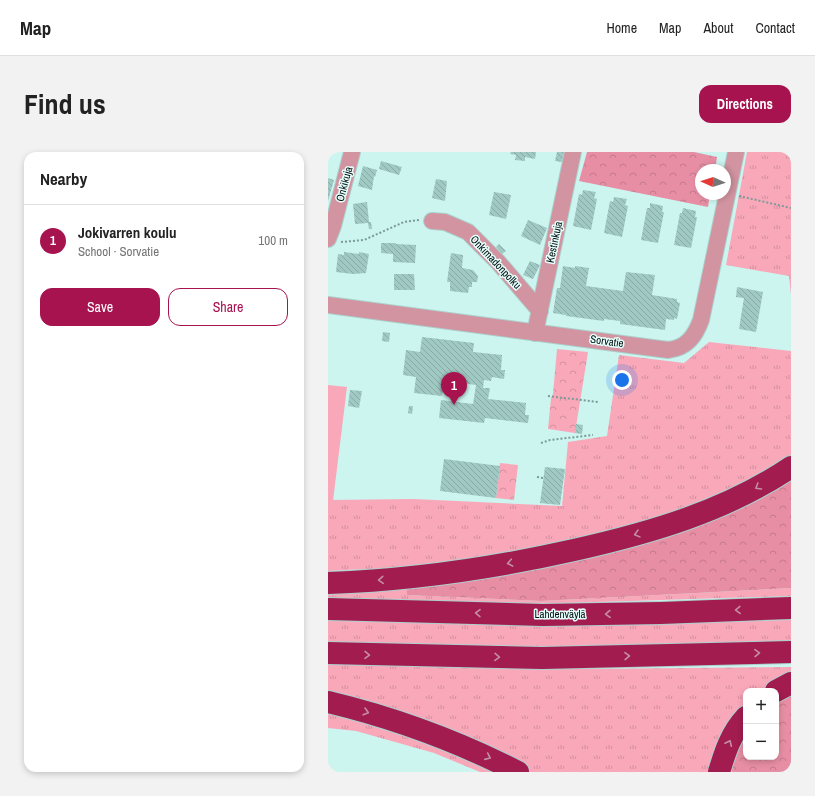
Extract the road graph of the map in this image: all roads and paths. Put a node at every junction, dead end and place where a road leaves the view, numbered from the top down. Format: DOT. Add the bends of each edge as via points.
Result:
graph roads {
  1 [pos="352,152"];
  2 [pos="573,152"];
  3 [pos="736,152"];
  4 [pos="734,195"];
  5 [pos="791,208"];
  6 [pos="432,221"];
  7 [pos="332,240"];
  8 [pos="328,305"];
  9 [pos="540,311"];
  10 [pos="535,333"];
  11 [pos="548,396"];
  12 [pos="598,402"];
  13 [pos="593,435"];
  14 [pos="541,444"];
  15 [pos="791,467"];
  16 [pos="537,478"];
  17 [pos="543,478"];
  18 [pos="328,584"];
  19 [pos="791,608"];
  20 [pos="328,609"];
  21 [pos="791,652"];
  22 [pos="328,654"];
  23 [pos="791,683"];
  24 [pos="779,689"];
  25 [pos="328,702"];
  26 [pos="743,721"];
  27 [pos="518,772"];
  28 [pos="719,772"];
  1 -- 7 [label="street, Onkikuja" via="333,226"];
  2 -- 9 [label="street, Kestinkuja"];
  3 -- 10 [label="street, Sorvatie" via="701,320 690,341 679,348 668,350"];
  4 -- 5 [label="path"];
  6 -- 7 [label="path" via="404,222 364,240 342,243"];
  6 -- 9 [label="street, Onkimadonpolku" via="445,222 468,232"];
  8 -- 10 [label="street, Sorvatie"];
  9 -- 10 [label="street, Kestinkuja"];
  11 -- 12 [label="path"];
  13 -- 14 [label="path" via="550,440"];
  15 -- 18 [label="highway, one-way" via="720,506 686,519 604,543 492,567"];
  16 -- 17 [label="path"];
  19 -- 20 [label="highway, Lahdenväylä, one-way" via="543,615"];
  22 -- 21 [label="highway, one-way" via="542,658"];
  23 -- 24 [label="highway"];
  25 -- 27 [label="highway, one-way" via="427,731 492,758"];
  28 -- 26 [label="highway, one-way" via="731,737"];
}
